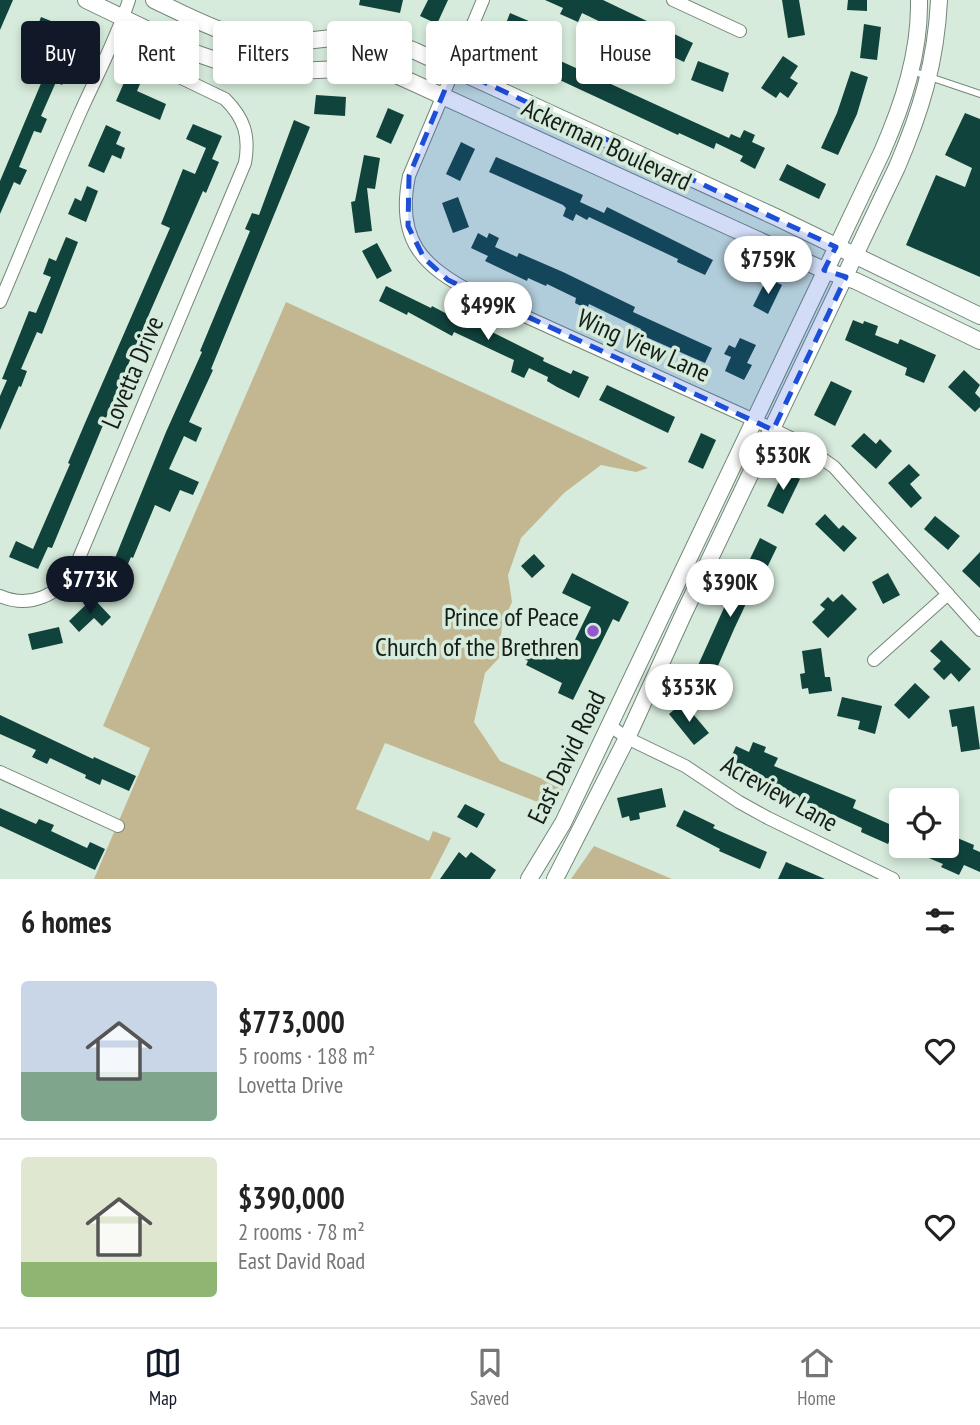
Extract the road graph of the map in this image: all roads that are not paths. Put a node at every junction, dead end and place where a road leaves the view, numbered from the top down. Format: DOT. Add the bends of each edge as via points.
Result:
graph roads {
  1 [pos="86,0"];
  2 [pos="129,0"];
  3 [pos="154,0"];
  4 [pos="483,0"];
  5 [pos="673,0"];
  6 [pos="919,0"];
  7 [pos="939,0"];
  8 [pos="123,19"];
  9 [pos="474,21"];
  10 [pos="740,31"];
  11 [pos="113,45"];
  12 [pos="426,56"];
  13 [pos="911,71"];
  14 [pos="930,76"];
  15 [pos="448,84"];
  16 [pos="489,84"];
  17 [pos="980,94"];
  18 [pos="443,96"];
  19 [pos="836,247"];
  20 [pos="855,256"];
  21 [pos="824,270"];
  22 [pos="846,277"];
  23 [pos="0,302"];
  24 [pos="980,316"];
  25 [pos="980,341"];
  26 [pos="754,420"];
  27 [pos="773,429"];
  28 [pos="948,594"];
  29 [pos="0,596"];
  30 [pos="980,630"];
  31 [pos="874,660"];
  32 [pos="609,725"];
  33 [pos="627,738"];
  34 [pos="0,772"];
  35 [pos="571,806"];
  36 [pos="118,826"];
  37 [pos="529,879"];
  38 [pos="555,879"];
  39 [pos="892,879"];
  1 -- 8 [label="street, Ackerman Boulevard"];
  2 -- 8 [label="street"];
  3 -- 12 [label="street, Ackerman Boulevard" via="254,40 368,38"];
  4 -- 9 [label="street, Wing View Lane"];
  5 -- 10 [label="street"];
  6 -- 13 [label="street, East David Road"];
  7 -- 14 [label="street, East David Road"];
  8 -- 11 [label="street"];
  8 -- 18 [label="street, Ackerman Boulevard" via="233,66 294,71 365,68"];
  11 -- 23 [label="street"];
  11 -- 29 [label="street, Lovetta Drive" via="212,91 236,110 247,136 244,163 75,570 49,595 20,601"];
  13 -- 14 [label="lane"];
  13 -- 19 [label="street, East David Road" via="898,115"];
  14 -- 17 [label="lane"];
  14 -- 20 [label="street, East David Road" via="918,117"];
  15 -- 18 [label="street, Wing View Lane"];
  16 -- 19 [label="street, Ackerman Boulevard"];
  18 -- 21 [label="street, Ackerman Boulevard"];
  18 -- 26 [label="street, Wing View Lane" via="405,194 414,243 436,271 476,294"];
  19 -- 20 [label="street, Ackerman Boulevard"];
  19 -- 21 [label="street, East David Road"];
  20 -- 22 [label="street, East David Road"];
  20 -- 24 [label="street, Ackerman Boulevard"];
  21 -- 22 [label="street, Ackerman Boulevard"];
  21 -- 26 [label="street, East David Road"];
  22 -- 25 [label="street, Ackerman Boulevard"];
  22 -- 27 [label="street, East David Road"];
  26 -- 27 [label="street, Wing View Lane"];
  26 -- 32 [label="street, East David Road"];
  27 -- 28 [label="street, Wing View Lane" via="834,467"];
  27 -- 33 [label="street, East David Road"];
  28 -- 30 [label="street, Wing View Lane"];
  28 -- 31 [label="street"];
  32 -- 33 [label="street, Acreview Lane"];
  32 -- 35 [label="street, East David Road"];
  33 -- 35 [label="street" via="604,754 587,789"];
  33 -- 38 [label="street, East David Road"];
  33 -- 39 [label="street, Acreview Lane" via="685,766 768,818"];
  34 -- 36 [label="street"];
  35 -- 37 [label="street, East David Road"];
}
